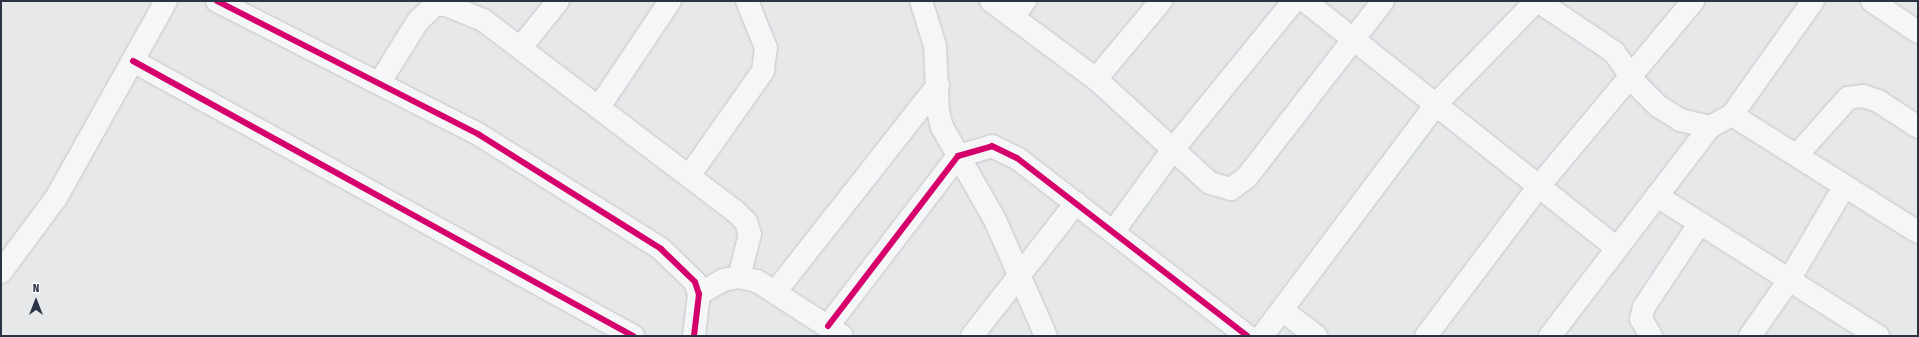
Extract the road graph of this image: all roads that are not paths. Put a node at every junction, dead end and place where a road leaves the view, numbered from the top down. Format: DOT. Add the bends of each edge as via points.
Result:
graph roads {
  1 [pos="166,1"];
  2 [pos="217,1"];
  3 [pos="558,1"];
  4 [pos="670,1"];
  5 [pos="746,1"];
  6 [pos="922,1"];
  7 [pos="991,1"];
  8 [pos="1161,1"];
  9 [pos="1294,1"];
  10 [pos="1305,1"];
  11 [pos="1383,1"];
  12 [pos="1537,1"];
  13 [pos="1693,1"];
  14 [pos="1813,1"];
  15 [pos="1872,1"];
  16 [pos="476,8"];
  17 [pos="1019,9"];
  18 [pos="1918,32"];
  19 [pos="1353,39"];
  20 [pos="521,47"];
  21 [pos="133,61"];
  22 [pos="1630,74"];
  23 [pos="1096,79"];
  24 [pos="380,82"];
  25 [pos="938,85"];
  26 [pos="1436,104"];
  27 [pos="599,107"];
  28 [pos="1732,115"];
  29 [pos="1710,127"];
  30 [pos="1918,127"];
  31 [pos="1174,148"];
  32 [pos="958,156"];
  33 [pos="1797,156"];
  34 [pos="689,176"];
  35 [pos="1539,186"];
  36 [pos="1844,187"];
  37 [pos="1657,196"];
  38 [pos="1076,203"];
  39 [pos="1700,224"];
  40 [pos="1113,232"];
  41 [pos="1918,232"];
  42 [pos="1617,248"];
  43 [pos="1,272"];
  44 [pos="1020,273"];
  45 [pos="739,277"];
  46 [pos="1789,280"];
  47 [pos="776,291"];
  48 [pos="699,294"];
  49 [pos="1282,310"];
  50 [pos="835,331"];
  51 [pos="633,336"];
  52 [pos="694,336"];
  53 [pos="972,336"];
  54 [pos="1046,336"];
  55 [pos="1247,336"];
  56 [pos="1262,336"];
  57 [pos="1316,336"];
  58 [pos="1426,336"];
  59 [pos="1550,336"];
  60 [pos="1651,336"];
  61 [pos="1750,336"];
  62 [pos="1878,336"];
  1 -- 21 [label="street"];
  2 -- 24 [label="street"];
  3 -- 20 [label="street"];
  4 -- 27 [label="street"];
  5 -- 34 [label="street" via="766,48 763,71"];
  6 -- 25 [label="street" via="935,46"];
  7 -- 17 [label="street"];
  8 -- 23 [label="street"];
  9 -- 31 [label="street"];
  10 -- 19 [label="street"];
  11 -- 19 [label="street"];
  12 -- 22 [label="street" via="1593,34 1614,52"];
  12 -- 26 [label="street"];
  13 -- 22 [label="street"];
  14 -- 28 [label="street"];
  15 -- 18 [label="street"];
  16 -- 20 [label="street"];
  16 -- 24 [label="street" via="446,4 435,5 427,11"];
  17 -- 23 [label="street"];
  19 -- 26 [label="street"];
  19 -- 31 [label="street" via="1238,185 1231,189 1210,183"];
  20 -- 27 [label="street"];
  21 -- 43 [label="street" via="56,198"];
  21 -- 51 [label="street"];
  22 -- 29 [label="street" via="1658,106 1680,120"];
  22 -- 35 [label="street"];
  23 -- 31 [label="street"];
  24 -- 48 [label="street" via="478,134 661,249 694,282"];
  25 -- 32 [label="street" via="938,111 942,127"];
  25 -- 47 [label="street"];
  26 -- 35 [label="street"];
  26 -- 49 [label="street"];
  27 -- 34 [label="street"];
  28 -- 29 [label="street"];
  28 -- 33 [label="street"];
  29 -- 37 [label="street"];
  30 -- 33 [label="street" via="1878,102 1863,96 1848,98"];
  31 -- 40 [label="street"];
  32 -- 38 [label="street" via="981,147 1002,148"];
  32 -- 44 [label="street"];
  32 -- 50 [label="street"];
  33 -- 36 [label="street"];
  34 -- 45 [label="street" via="746,222 749,246"];
  35 -- 42 [label="street"];
  35 -- 58 [label="street"];
  36 -- 41 [label="street"];
  36 -- 46 [label="street"];
  37 -- 39 [label="street"];
  37 -- 42 [label="street"];
  38 -- 40 [label="street"];
  38 -- 44 [label="street"];
  39 -- 46 [label="street"];
  39 -- 60 [label="street" via="1644,307 1640,319"];
  40 -- 55 [label="street"];
  42 -- 59 [label="street"];
  44 -- 53 [label="street"];
  44 -- 54 [label="street"];
  45 -- 47 [label="street"];
  45 -- 48 [label="street" via="723,280"];
  46 -- 61 [label="street"];
  46 -- 62 [label="street"];
  47 -- 50 [label="street"];
  48 -- 52 [label="street"];
  49 -- 56 [label="street"];
  49 -- 57 [label="street"];
}
